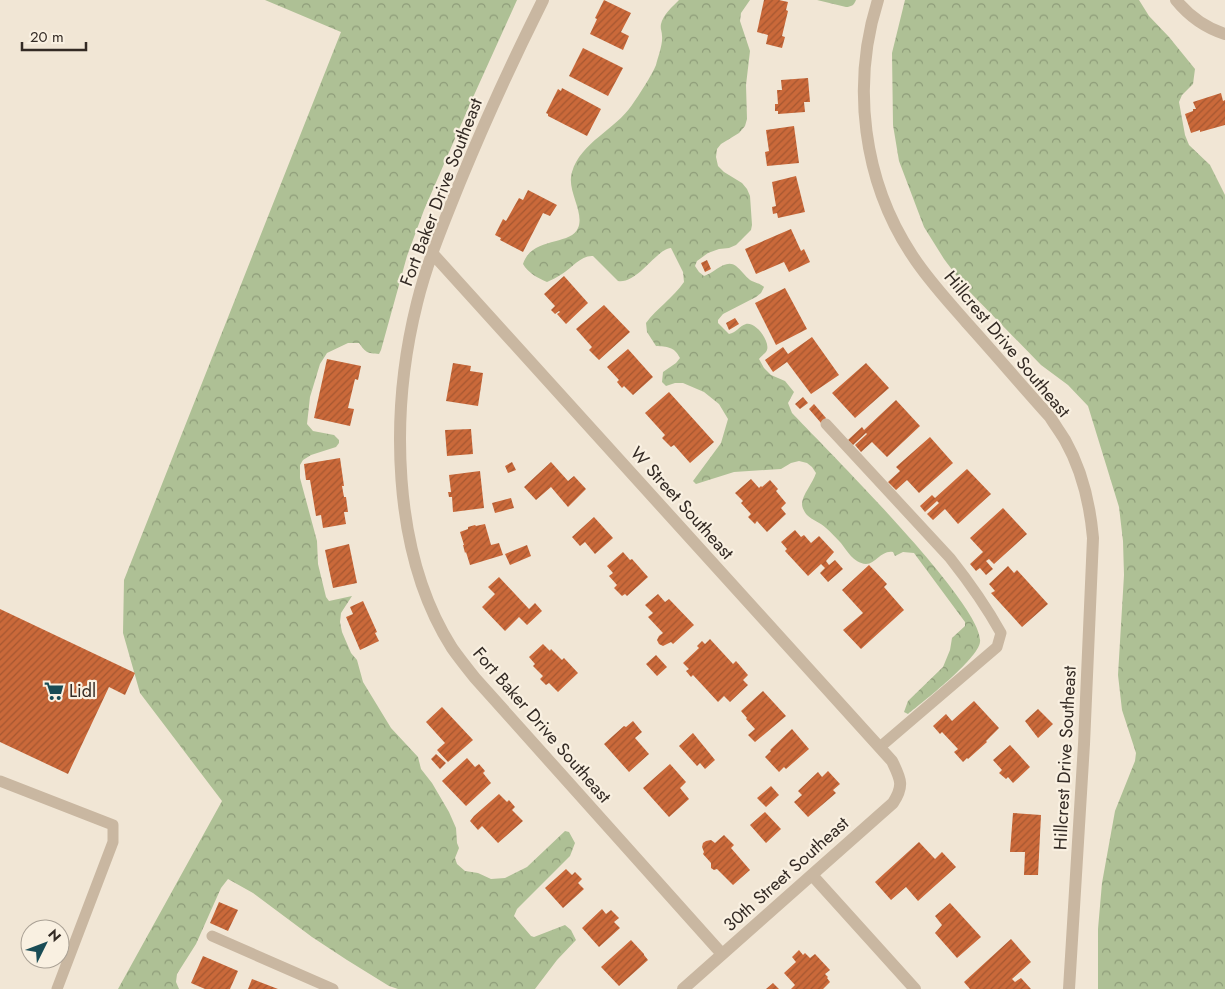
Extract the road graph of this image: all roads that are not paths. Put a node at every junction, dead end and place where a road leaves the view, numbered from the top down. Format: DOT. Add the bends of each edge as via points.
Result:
graph roads {
  1 [pos="543,0"];
  2 [pos="878,0"];
  3 [pos="1176,0"];
  4 [pos="1225,34"];
  5 [pos="432,253"];
  6 [pos="826,424"];
  7 [pos="880,747"];
  8 [pos="901,779"];
  9 [pos="0,781"];
  10 [pos="812,875"];
  11 [pos="212,936"];
  12 [pos="722,954"];
  13 [pos="688,987"];
  14 [pos="57,989"];
  15 [pos="333,989"];
  16 [pos="915,989"];
  17 [pos="1069,989"];
  1 -- 5 [label="street, Fort Baker Drive Southeast" via="474,148"];
  2 -- 17 [label="street, Hillcrest Drive Southeast" via="866,53 864,106 874,168 889,213 931,282 1050,417 1074,460 1090,509 1093,538"];
  3 -- 4 [label="street" via="1209,28"];
  5 -- 7 [label="street, W Street Southeast"];
  5 -- 12 [label="street, Fort Baker Drive Southeast" via="412,326 400,428 407,525 430,604 452,647 474,678"];
  6 -- 7 [label="lane" via="950,558 1001,633 997,647"];
  7 -- 8 [label="street, W Street Southeast"];
  8 -- 10 [label="street, 30th Street Southeast" via="893,803"];
  9 -- 14 [label="lane" via="113,825 112,842"];
  10 -- 12 [label="street, 30th Street Southeast"];
  10 -- 16 [label="street"];
  11 -- 15 [label="lane"];
  12 -- 13 [label="street, 30th Street Southeast"];
}
